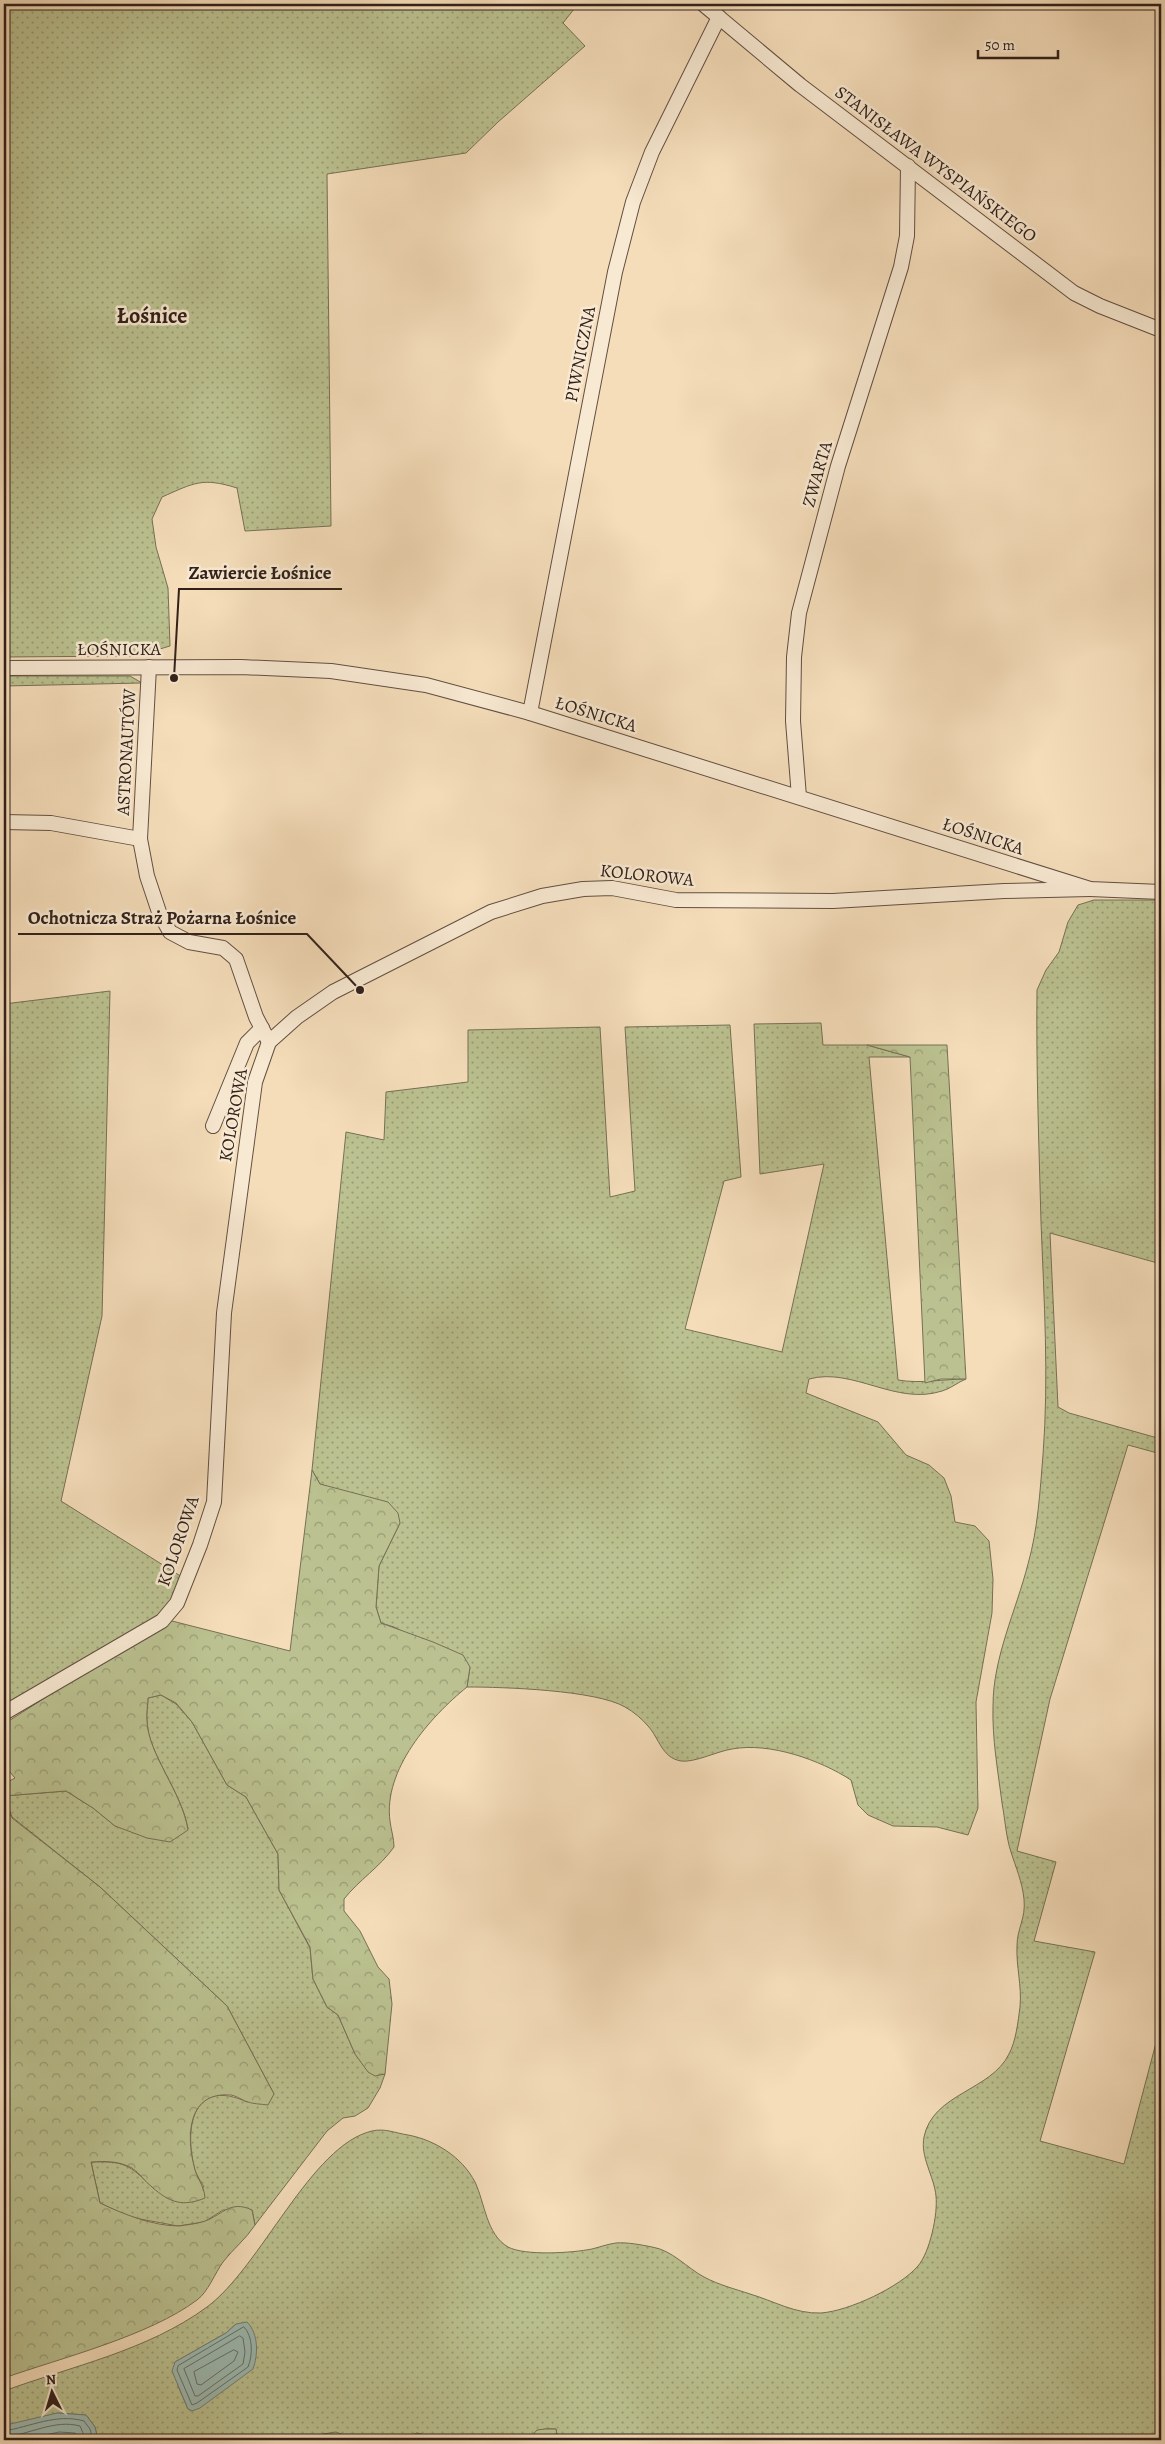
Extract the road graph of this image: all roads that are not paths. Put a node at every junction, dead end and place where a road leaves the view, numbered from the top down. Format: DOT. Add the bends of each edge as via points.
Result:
graph roads {
  1 [pos="703,4"];
  2 [pos="719,17"];
  3 [pos="908,166"];
  4 [pos="1161,330"];
  5 [pos="150,667"];
  6 [pos="4,668"];
  7 [pos="530,713"];
  8 [pos="799,797"];
  9 [pos="4,822"];
  10 [pos="140,840"];
  11 [pos="1090,889"];
  12 [pos="1161,892"];
  13 [pos="262,1028"];
  14 [pos="269,1042"];
  15 [pos="213,1126"];
  16 [pos="4,1712"];
  1 -- 2 [label="street, STANISŁAWA WYSPIAŃSKIEGO"];
  2 -- 3 [label="street, STANISŁAWA WYSPIAŃSKIEGO" via="800,85"];
  2 -- 7 [label="street, PIWNICZNA" via="652,152 633,202 615,272"];
  3 -- 4 [label="street, STANISŁAWA WYSPIAŃSKIEGO" via="1074,293"];
  3 -- 8 [label="street, ZWARTA" via="907,236 901,267 838,466 799,613 794,657 793,721"];
  5 -- 6 [label="street, ŁOŚNICKA"];
  5 -- 7 [label="street, ŁOŚNICKA" via="356,673 451,691"];
  5 -- 10 [label="street, ASTRONAUTÓW"];
  7 -- 8 [label="street, ŁOŚNICKA"];
  8 -- 11 [label="street, ŁOŚNICKA"];
  9 -- 10 [label="street, ASTRONAUTÓW" via="51,823"];
  10 -- 13 [label="street, ASTRONAUTÓW" via="147,876 165,925 179,938 218,946 233,955"];
  11 -- 12 [label="street, ŁOŚNICKA"];
  11 -- 14 [label="street, KOLOROWA" via="832,901 676,900 612,888 542,896 491,912 333,992"];
  13 -- 14 [label="street, ASTRONAUTÓW"];
  13 -- 15 [label="street" via="246,1043"];
  14 -- 16 [label="street, KOLOROWA" via="261,1062 252,1105 224,1313 214,1502 189,1574 177,1603 162,1621"];
}
